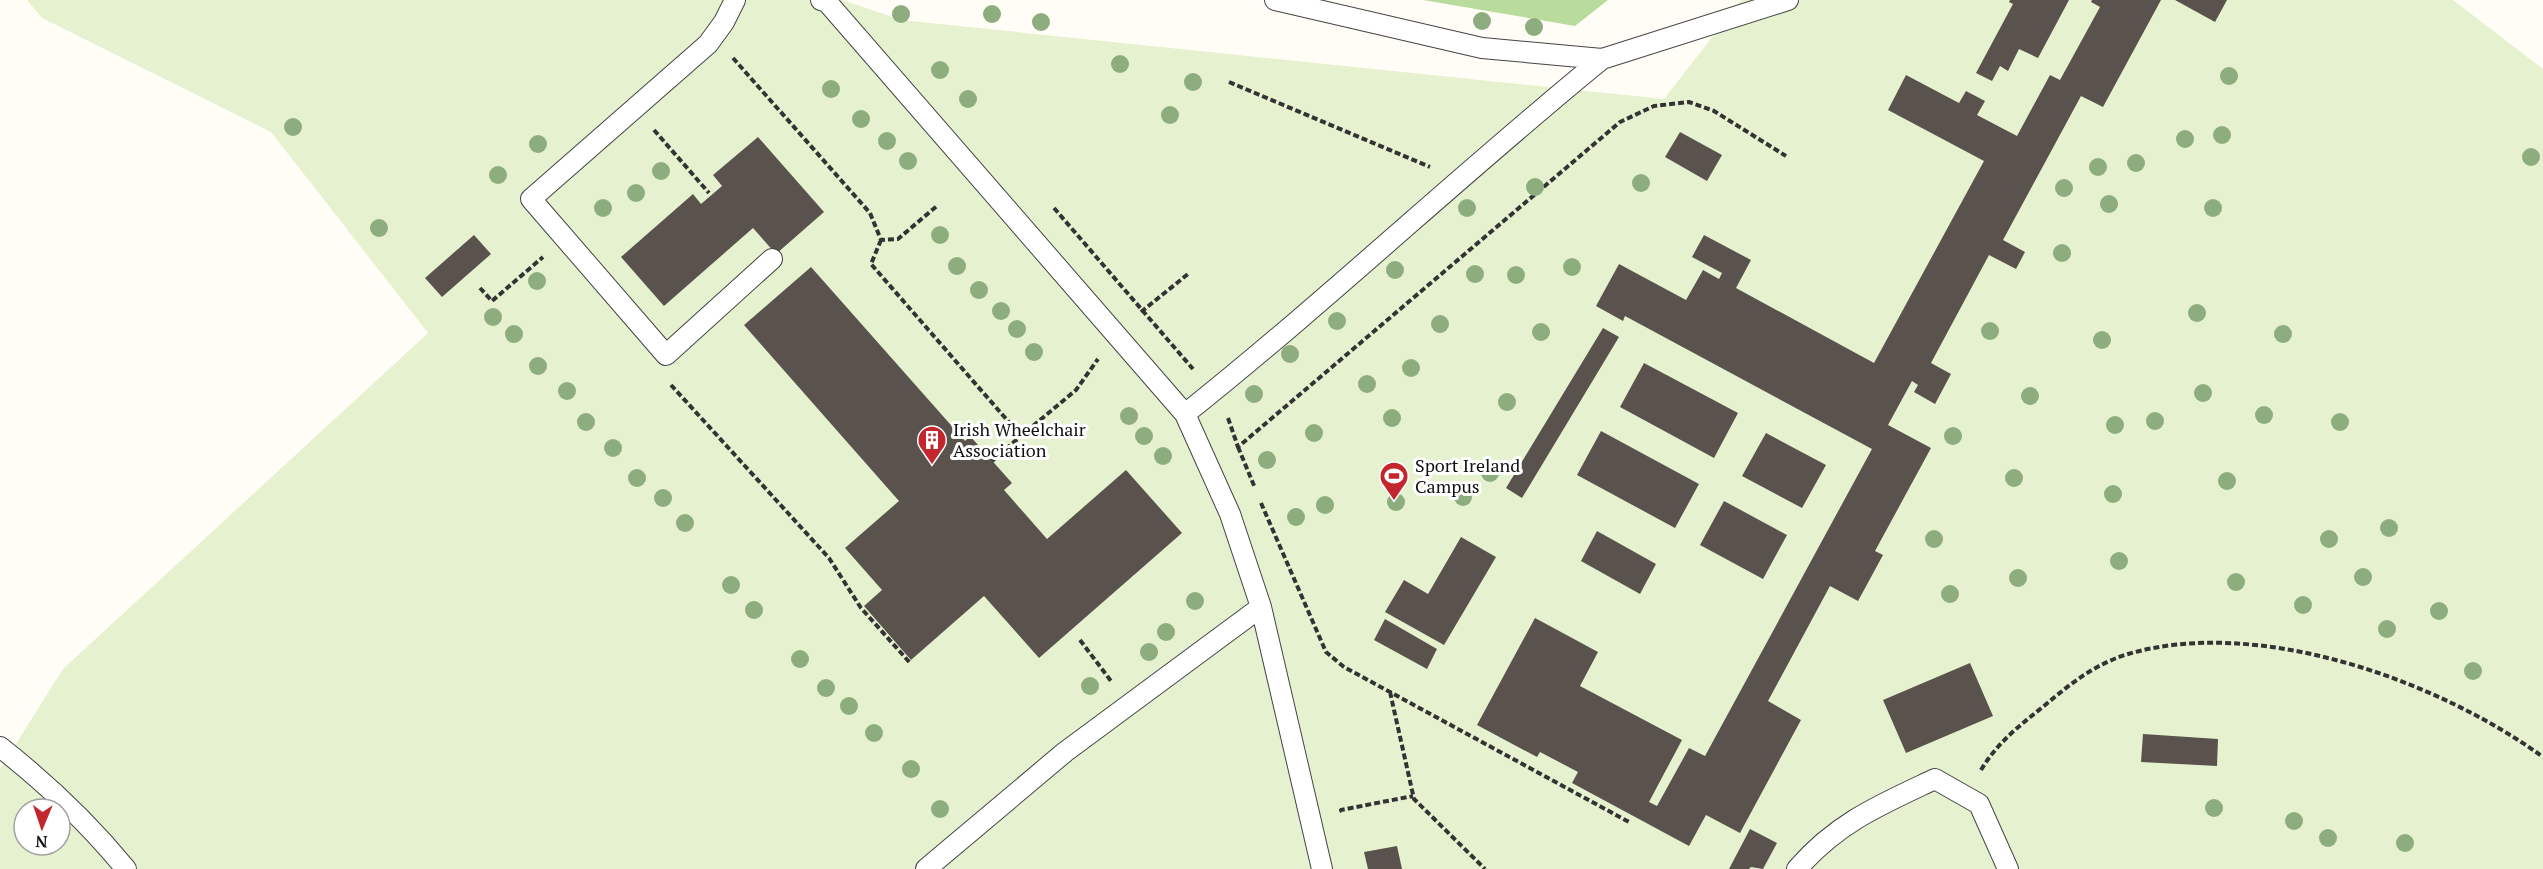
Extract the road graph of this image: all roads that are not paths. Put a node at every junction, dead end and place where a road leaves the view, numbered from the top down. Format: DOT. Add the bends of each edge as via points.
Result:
graph roads {
  1 [pos="735,0"];
  2 [pos="1275,0"];
  3 [pos="1788,0"];
  4 [pos="826,1"];
  5 [pos="1602,59"];
  6 [pos="772,259"];
  7 [pos="1185,414"];
  8 [pos="1261,607"];
  9 [pos="0,747"];
  10 [pos="126,869"];
  11 [pos="926,869"];
  12 [pos="1322,869"];
  13 [pos="1797,869"];
  14 [pos="2008,869"];
  1 -- 6 [label="lane" via="708,44 531,199 666,356"];
  2 -- 5 [label="lane" via="1482,48"];
  3 -- 5 [label="lane"];
  4 -- 7 [label="lane"];
  5 -- 7 [label="lane"];
  7 -- 8 [label="lane" via="1230,514"];
  8 -- 11 [label="lane" via="1065,752"];
  8 -- 12 [label="lane"];
  9 -- 10 [label="lane" via="30,771"];
  13 -- 14 [label="lane" via="1816,846 1864,812 1935,779 1978,804"];
}
